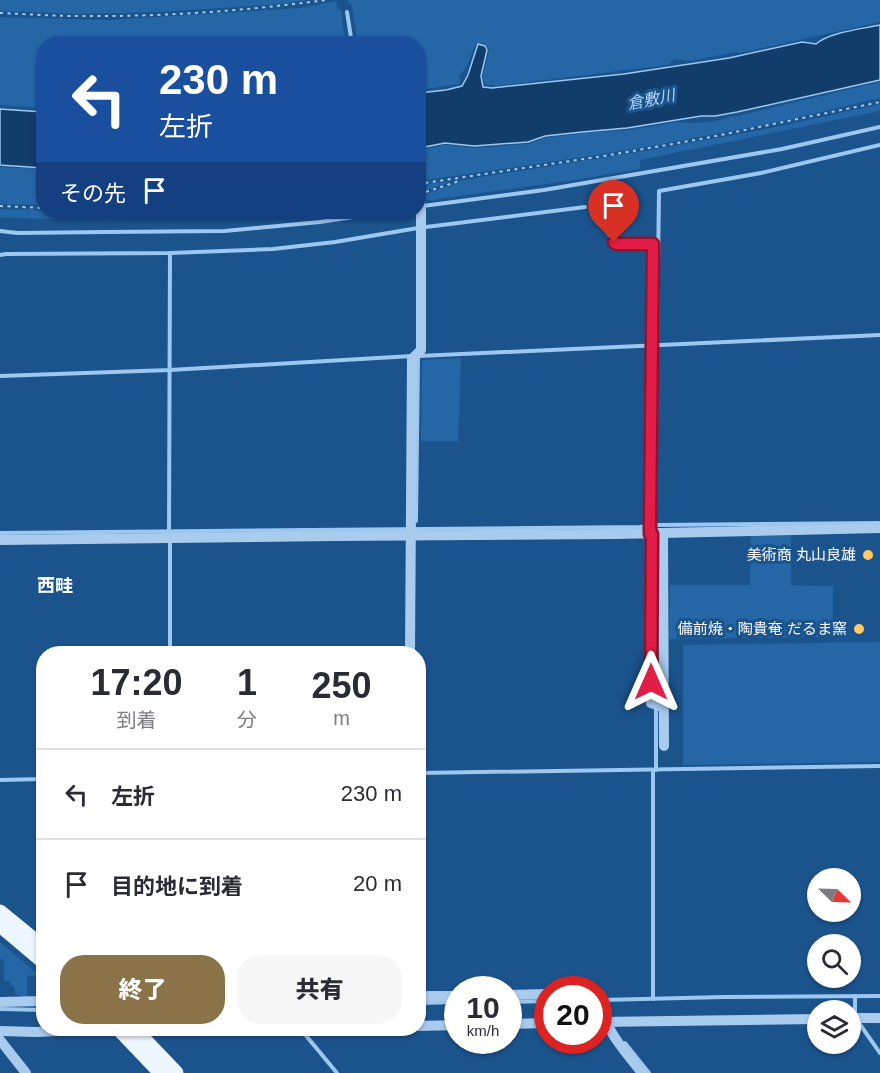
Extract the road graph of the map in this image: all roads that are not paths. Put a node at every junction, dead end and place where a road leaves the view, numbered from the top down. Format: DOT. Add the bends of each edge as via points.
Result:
graph roads {
  1 [pos="608,212"];
  2 [pos="421,219"];
  3 [pos="880,528"];
  4 [pos="653,530"];
  5 [pos="412,531"];
  6 [pos="0,540"];
  7 [pos="410,646"];
  8 [pos="664,746"];
  9 [pos="0,912"];
  10 [pos="0,925"];
  11 [pos="36,941"];
  12 [pos="36,955"];
  13 [pos="426,996"];
  14 [pos="444,996"];
  15 [pos="36,1001"];
  16 [pos="0,1002"];
  17 [pos="861,1018"];
  18 [pos="880,1018"];
  19 [pos="807,1019"];
  20 [pos="612,1022"];
  21 [pos="444,1025"];
  22 [pos="426,1026"];
  23 [pos="0,1031"];
  24 [pos="36,1032"];
  25 [pos="132,1036"];
  26 [pos="135,1036"];
  27 [pos="612,1036"];
  28 [pos="0,1040"];
  29 [pos="26,1073"];
  30 [pos="161,1073"];
  31 [pos="176,1073"];
  32 [pos="642,1073"];
  1 -- 4 [label="street" via="614,242 653,244"];
  2 -- 5 [label="street" via="421,350 412,359"];
  3 -- 4 [label="street"];
  4 -- 5 [label="street"];
  4 -- 8 [label="street" via="651,703 659,706"];
  5 -- 6 [label="street"];
  5 -- 7 [label="street"];
  9 -- 11 [label="main road"];
  10 -- 12 [label="main road"];
  13 -- 14 [label="street"];
  15 -- 16 [label="street"];
  17 -- 18 [label="street"];
  19 -- 20 [label="street"];
  21 -- 22 [label="street"];
  23 -- 24 [label="street"];
  25 -- 30 [label="main road"];
  26 -- 31 [label="main road"];
  27 -- 32 [label="street"];
  28 -- 29 [label="street"];
}
